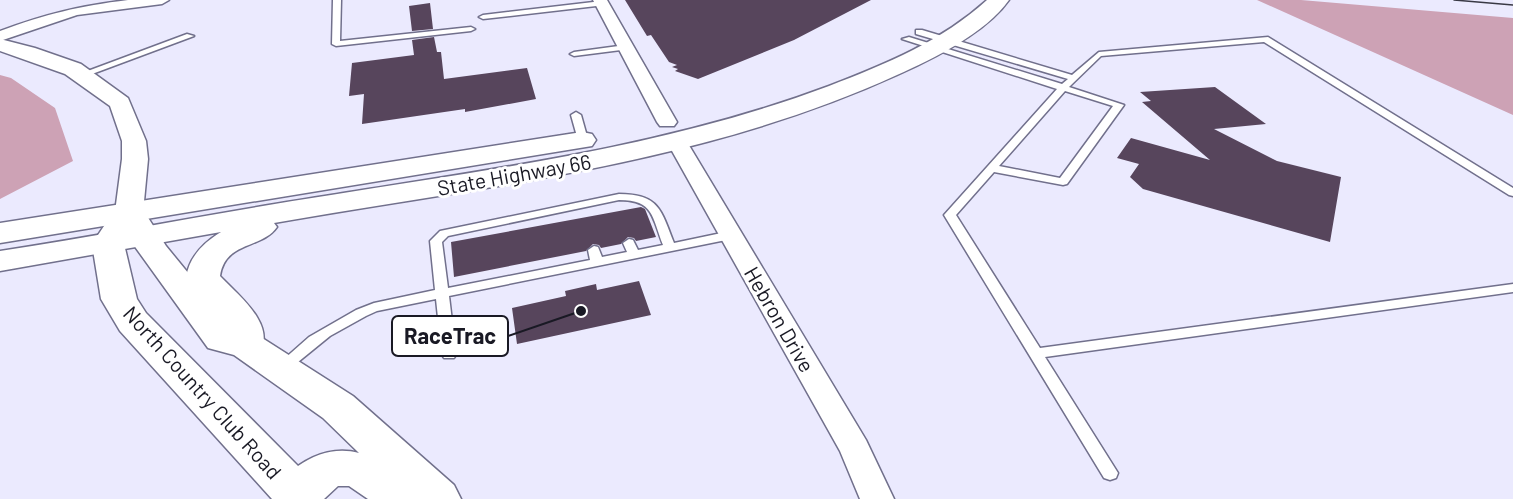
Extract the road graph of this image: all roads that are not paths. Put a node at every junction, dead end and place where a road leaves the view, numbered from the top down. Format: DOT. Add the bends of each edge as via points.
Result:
graph roads {
  1 [pos="162,0"];
  2 [pos="337,0"];
  3 [pos="966,0"];
  4 [pos="999,0"];
  5 [pos="601,1"];
  6 [pos="483,17"];
  7 [pos="471,29"];
  8 [pos="0,36"];
  9 [pos="190,36"];
  10 [pos="926,40"];
  11 [pos="0,45"];
  12 [pos="626,46"];
  13 [pos="574,54"];
  14 [pos="81,75"];
  15 [pos="1074,78"];
  16 [pos="1063,88"];
  17 [pos="576,115"];
  18 [pos="672,132"];
  19 [pos="583,140"];
  20 [pos="992,168"];
  21 [pos="1513,193"];
  22 [pos="612,199"];
  23 [pos="329,205"];
  24 [pos="580,205"];
  25 [pos="553,210"];
  26 [pos="617,211"];
  27 [pos="584,217"];
  28 [pos="556,222"];
  29 [pos="128,231"];
  30 [pos="0,233"];
  31 [pos="731,235"];
  32 [pos="670,247"];
  33 [pos="0,261"];
  34 [pos="1513,288"];
  35 [pos="441,291"];
  36 [pos="1036,353"];
  37 [pos="449,355"];
  38 [pos="262,358"];
  39 [pos="1110,473"];
  40 [pos="295,497"];
  41 [pos="401,499"];
  42 [pos="438,499"];
  43 [pos="877,499"];
  1 -- 8 [label="street" via="76,11"];
  2 -- 7 [label="lane" via="336,44"];
  3 -- 10 [label="main road, State Highway 66"];
  4 -- 10 [label="main road, State Highway 66" via="966,28"];
  5 -- 6 [label="lane"];
  5 -- 12 [label="street, Hebron Drive"];
  9 -- 14 [label="lane"];
  10 -- 15 [label="lane"];
  10 -- 16 [label="lane"];
  10 -- 18 [label="main road, State Highway 66" via="878,53 691,130"];
  10 -- 18 [label="main road, State Highway 66" via="890,70 819,99 726,129"];
  11 -- 14 [label="street" via="28,52"];
  12 -- 13 [label="lane"];
  12 -- 18 [label="street, Hebron Drive"];
  14 -- 29 [label="street" via="120,103 134,141"];
  15 -- 16 [label="lane"];
  15 -- 21 [label="lane" via="1099,54 1265,39"];
  16 -- 20 [label="lane"];
  16 -- 20 [label="lane" via="1119,105 1063,182"];
  17 -- 19 [label="lane"];
  18 -- 19 [label="main road, State Highway 66"];
  18 -- 23 [label="main road, State Highway 66" via="513,176"];
  18 -- 31 [label="street, Hebron Drive"];
  19 -- 29 [label="main road, State Highway 66"];
  20 -- 36 [label="lane" via="950,215"];
  22 -- 24 [label="lane"];
  22 -- 26 [label="lane"];
  22 -- 32 [label="lane" via="637,196 651,203"];
  23 -- 29 [label="main road, State Highway 66"];
  23 -- 38 [label="main road" via="247,232 217,249 203,266 202,278 244,326"];
  24 -- 25 [label="lane"];
  24 -- 27 [label="lane"];
  25 -- 28 [label="lane"];
  25 -- 35 [label="lane" via="518,223 485,230 451,230 438,237"];
  29 -- 30 [label="main road, State Highway 66"];
  29 -- 33 [label="main road, State Highway 66"];
  29 -- 38 [label="main road" via="153,250 221,339"];
  29 -- 40 [label="main road, North Country Club Road" via="119,299 133,322"];
  31 -- 32 [label="lane"];
  31 -- 43 [label="street, Hebron Drive" via="855,449"];
  32 -- 35 [label="lane" via="632,248 595,255 492,275"];
  34 -- 36 [label="lane"];
  35 -- 37 [label="lane"];
  35 -- 38 [label="lane" via="374,307 309,342"];
  36 -- 39 [label="lane"];
  38 -- 42 [label="main road" via="338,408"];
  40 -- 41 [label="main road" via="325,472 352,467"];
}
